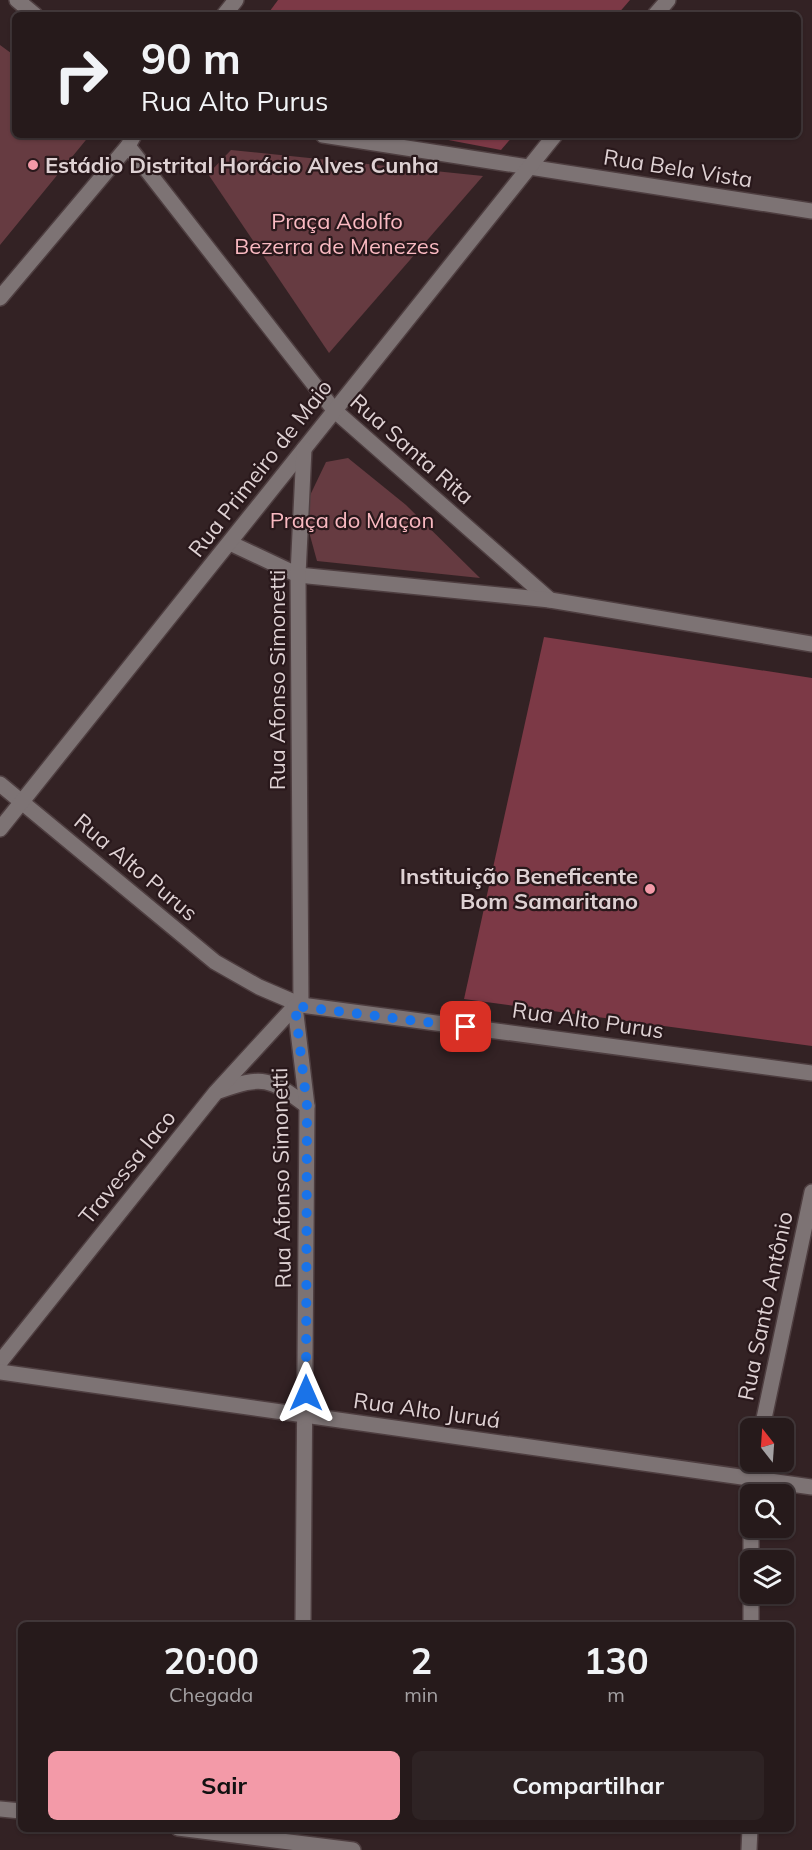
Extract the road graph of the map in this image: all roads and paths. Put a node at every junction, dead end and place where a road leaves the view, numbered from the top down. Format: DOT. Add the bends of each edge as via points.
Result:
graph roads {
  1 [pos="17,0"];
  2 [pos="236,0"];
  3 [pos="668,0"];
  4 [pos="31,12"];
  5 [pos="226,12"];
  6 [pos="658,12"];
  7 [pos="342,138"];
  8 [pos="553,138"];
  9 [pos="131,141"];
  10 [pos="528,168"];
  11 [pos="812,210"];
  12 [pos="0,298"];
  13 [pos="334,410"];
  14 [pos="304,449"];
  15 [pos="230,543"];
  16 [pos="298,575"];
  17 [pos="550,600"];
  18 [pos="812,644"];
  19 [pos="0,784"];
  20 [pos="22,801"];
  21 [pos="0,829"];
  22 [pos="298,1006"];
  23 [pos="812,1073"];
  24 [pos="216,1092"];
  25 [pos="307,1106"];
  26 [pos="812,1192"];
  27 [pos="0,1362"];
  28 [pos="0,1372"];
  29 [pos="306,1416"];
  30 [pos="764,1418"];
  31 [pos="753,1472"];
  32 [pos="752,1478"];
  33 [pos="752,1484"];
  34 [pos="812,1487"];
  35 [pos="751,1604"];
  36 [pos="303,1622"];
  37 [pos="751,1622"];
  38 [pos="0,1809"];
  39 [pos="18,1811"];
  40 [pos="219,1832"];
  41 [pos="750,1832"];
  42 [pos="300,1840"];
  43 [pos="353,1850"];
  44 [pos="749,1850"];
  1 -- 4 [label="street"];
  2 -- 5 [label="street"];
  3 -- 6 [label="street"];
  7 -- 10 [label="street, Rua Bela Vista"];
  8 -- 10 [label="street, Rua Primeiro de Maio"];
  9 -- 12 [label="street"];
  9 -- 13 [label="street, Rua Santa Rita"];
  10 -- 11 [label="street, Rua Bela Vista"];
  10 -- 13 [label="street, Rua Primeiro de Maio"];
  13 -- 14 [label="street, Rua Primeiro de Maio"];
  13 -- 17 [label="street, Rua Santa Rita"];
  14 -- 15 [label="street, Rua Primeiro de Maio"];
  14 -- 16 [label="street, Rua Afonso Simonetti"];
  15 -- 16 [label="street"];
  15 -- 20 [label="street, Rua Primeiro de Maio"];
  16 -- 17 [label="street"];
  16 -- 22 [label="street, Rua Afonso Simonetti"];
  17 -- 18 [label="street"];
  19 -- 20 [label="street, Rua Alto Purus"];
  20 -- 21 [label="street, Rua Primeiro de Maio"];
  20 -- 22 [label="street, Rua Alto Purus" via="215,962"];
  22 -- 23 [label="street, Rua Alto Purus"];
  22 -- 24 [label="street, Travessa Iaco"];
  22 -- 25 [label="street, Rua Afonso Simonetti"];
  24 -- 25 [label="street" via="249,1080 277,1083"];
  24 -- 27 [label="street, Travessa Iaco"];
  25 -- 29 [label="street, Rua Afonso Simonetti"];
  26 -- 30 [label="street, Rua Santo Antônio"];
  28 -- 29 [label="street, Rua Alto Juruá"];
  29 -- 32 [label="street, Rua Alto Juruá"];
  29 -- 36 [label="street, Rua Afonso Simonetti"];
  31 -- 32 [label="street"];
  32 -- 33 [label="street"];
  32 -- 34 [label="street, Rua Alto Juruá"];
  35 -- 37 [label="street"];
  38 -- 39 [label="street"];
  40 -- 42 [label="street"];
  41 -- 44 [label="street"];
  42 -- 43 [label="street"];
}
